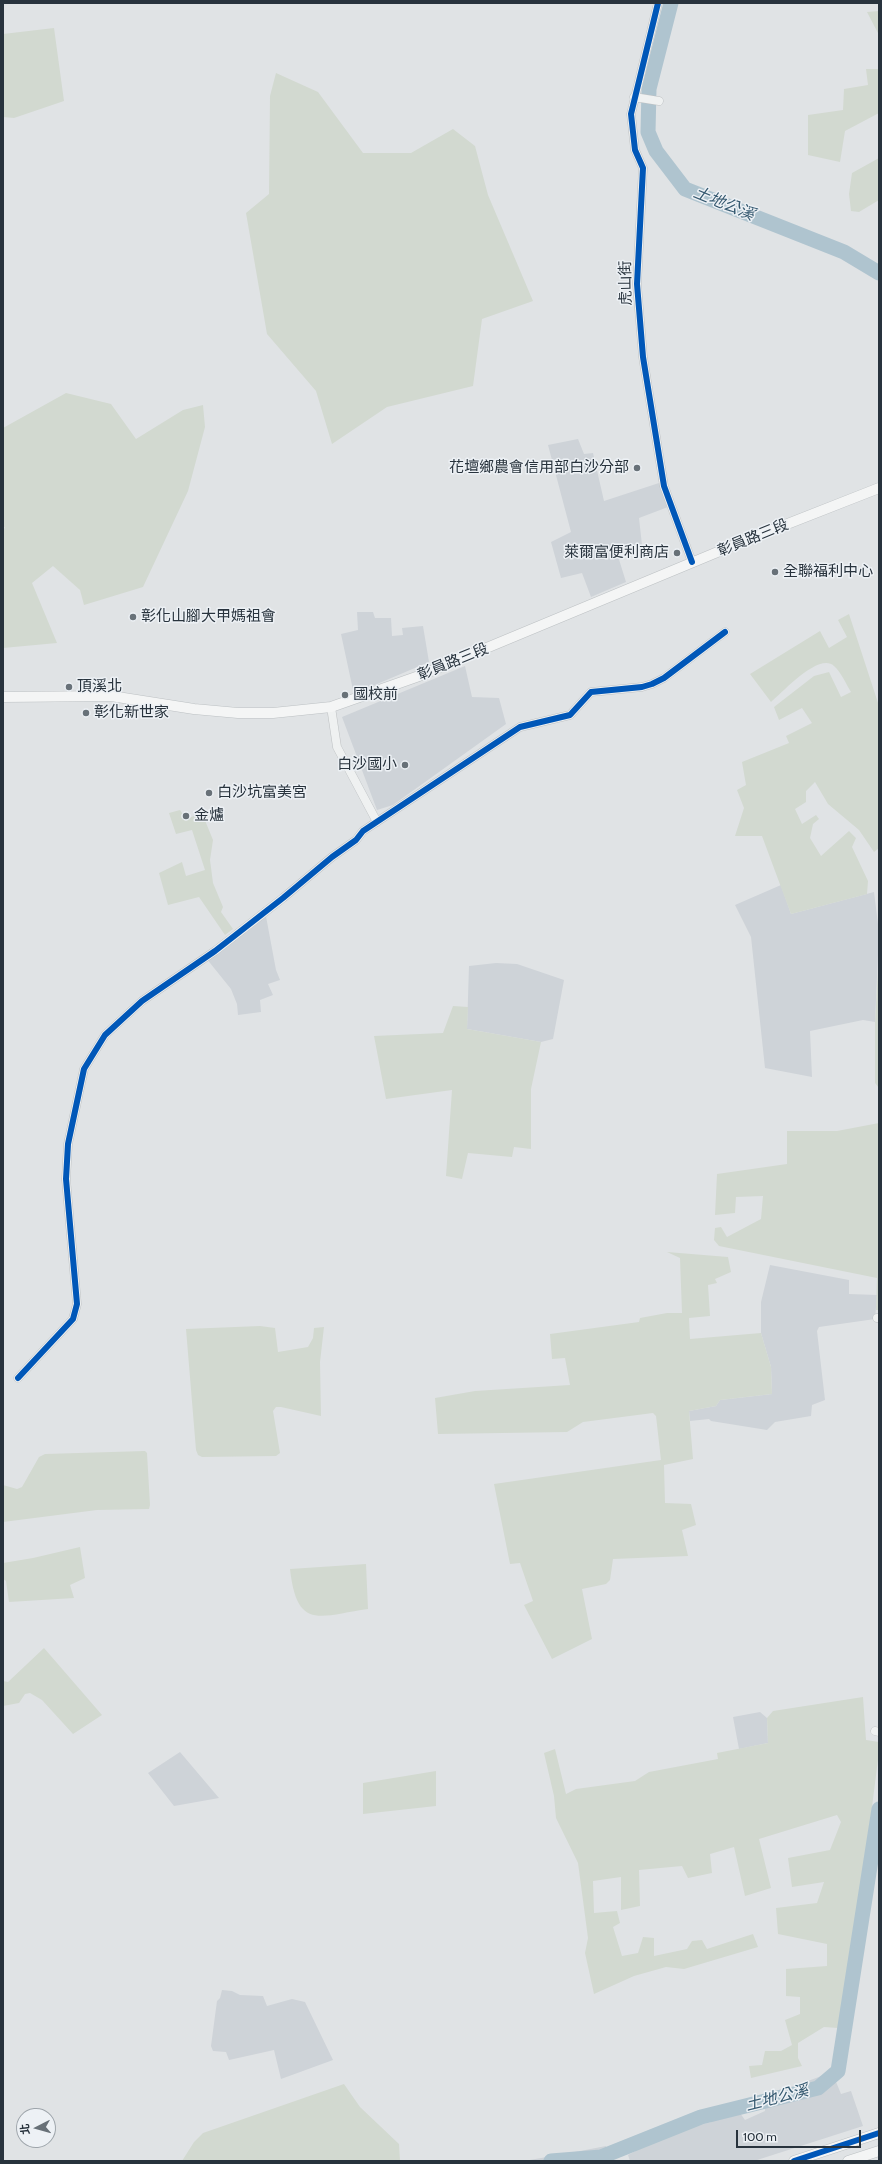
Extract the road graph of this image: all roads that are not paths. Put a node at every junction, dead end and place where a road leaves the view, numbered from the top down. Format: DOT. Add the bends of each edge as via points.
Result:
graph roads {
  1 [pos="658,3"];
  2 [pos="634,97"];
  3 [pos="659,101"];
  4 [pos="879,488"];
  5 [pos="692,562"];
  6 [pos="725,632"];
  7 [pos="3,697"];
  8 [pos="331,707"];
  9 [pos="377,822"];
  10 [pos="18,1378"];
  11 [pos="879,2133"];
  12 [pos="879,2151"];
  13 [pos="794,2161"];
  14 [pos="848,2161"];
  1 -- 2 [label="street, 虎山街"];
  2 -- 3 [label="street"];
  2 -- 5 [label="street, 虎山街" via="631,114 635,150 643,168 637,284 643,357 664,486"];
  4 -- 5 [label="main road, 彰員路三段"];
  5 -- 8 [label="main road, 彰員路三段" via="419,676"];
  6 -- 9 [label="street" via="664,678 652,684 591,692 570,715 520,728"];
  7 -- 8 [label="main road, 彰員路三段" via="111,696 238,713 273,713"];
  8 -- 9 [label="street" via="337,747"];
  9 -- 10 [label="street" via="215,951 142,1001 105,1035 84,1069 68,1144 66,1179 76,1313"];
  11 -- 13 [label="main road"];
  12 -- 14 [label="main road"];
}
